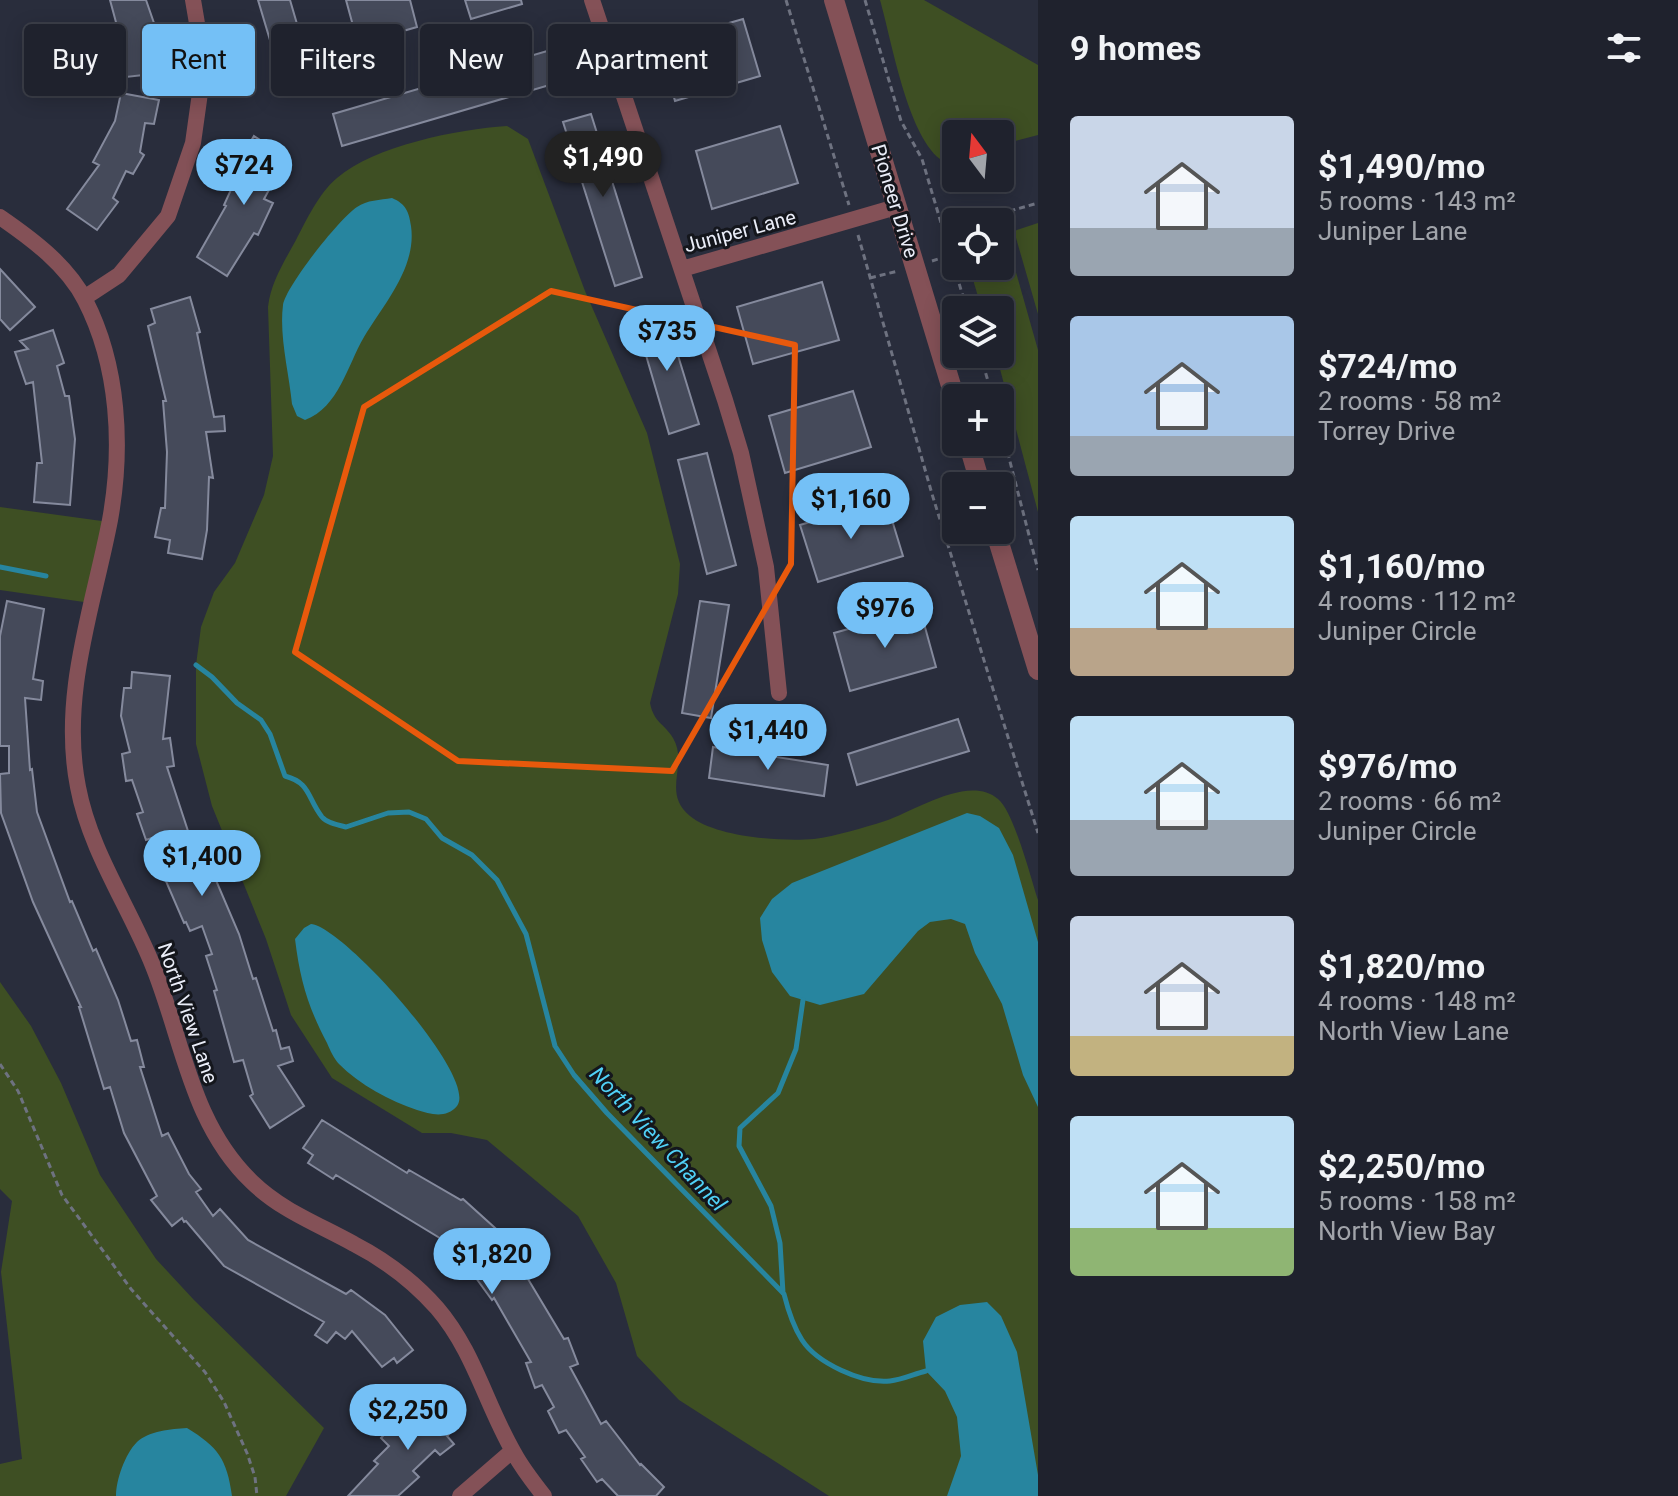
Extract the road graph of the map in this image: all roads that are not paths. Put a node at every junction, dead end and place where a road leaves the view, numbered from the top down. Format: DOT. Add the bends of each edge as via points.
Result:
graph roads {
  1 [pos="193,0"];
  2 [pos="592,0"];
  3 [pos="834,0"];
  4 [pos="896,207"];
  5 [pos="0,217"];
  6 [pos="682,269"];
  7 [pos="84,298"];
  8 [pos="950,384"];
  9 [pos="999,544"];
  10 [pos="1038,670"];
  11 [pos="779,693"];
  12 [pos="512,1451"];
  13 [pos="460,1496"];
  14 [pos="544,1496"];
  1 -- 7 [label="street" via="200,93 193,143 168,216 119,275"];
  2 -- 6 [label="street, Juniper Lane"];
  3 -- 4 [label="street, Pioneer Drive"];
  4 -- 6 [label="street, Juniper Lane"];
  4 -- 8 [label="street, Pioneer Drive"];
  5 -- 7 [label="street, North View Lane" via="60,266"];
  6 -- 11 [label="street" via="754,510 766,567"];
  7 -- 12 [label="street, North View Lane" via="111,376 116,428 110,516 74,695 72,738 88,824 152,964 197,1098 227,1154 272,1199 386,1263 435,1306 469,1355"];
  9 -- 10 [label="street"];
  12 -- 13 [label="street"];
  12 -- 14 [label="street, North View Lane"];
}
